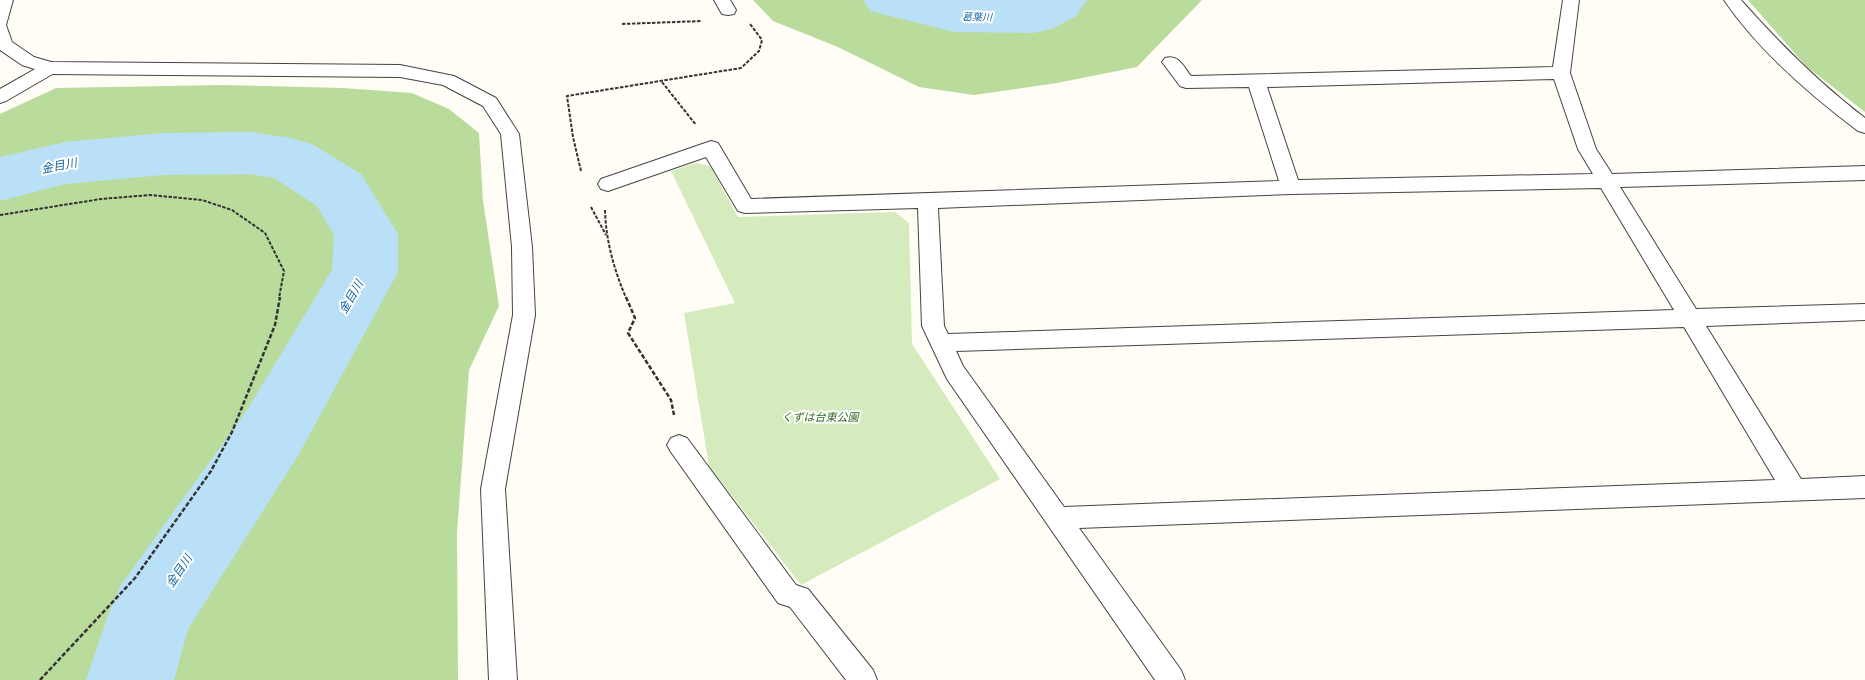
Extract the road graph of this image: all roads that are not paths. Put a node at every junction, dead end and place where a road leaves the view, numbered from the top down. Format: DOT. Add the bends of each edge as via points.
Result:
graph roads {
  1 [pos="5,0"];
  2 [pos="1571,0"];
  3 [pos="1732,0"];
  4 [pos="0,22"];
  5 [pos="0,29"];
  6 [pos="1171,62"];
  7 [pos="50,68"];
  8 [pos="1561,73"];
  9 [pos="1256,81"];
  10 [pos="0,97"];
  11 [pos="1865,127"];
  12 [pos="1865,173"];
  13 [pos="1607,181"];
  14 [pos="608,184"];
  15 [pos="1291,187"];
  16 [pos="928,201"];
  17 [pos="1865,312"];
  18 [pos="1691,318"];
  19 [pos="940,343"];
  20 [pos="679,445"];
  21 [pos="1865,487"];
  22 [pos="1794,489"];
  23 [pos="1057,518"];
  24 [pos="503,680"];
  25 [pos="863,680"];
  26 [pos="1171,680"];
  1 -- 4 [label="street"];
  2 -- 8 [label="street"];
  3 -- 11 [label="street" via="1767,41 1828,99"];
  5 -- 7 [label="street" via="4,45 28,61"];
  6 -- 9 [label="street" via="1186,82"];
  7 -- 10 [label="street"];
  7 -- 24 [label="street" via="400,71 448,80 490,102 510,134 522,247 524,315 493,489"];
  8 -- 9 [label="street"];
  8 -- 13 [label="street" via="1587,149"];
  9 -- 15 [label="street"];
  12 -- 13 [label="street"];
  13 -- 15 [label="street"];
  13 -- 18 [label="street"];
  14 -- 16 [label="street" via="711,148 745,206"];
  15 -- 16 [label="street"];
  16 -- 19 [label="street" via="933,326"];
  17 -- 18 [label="street"];
  18 -- 19 [label="street"];
  18 -- 22 [label="street"];
  19 -- 23 [label="street" via="955,372"];
  20 -- 25 [label="street" via="787,594 799,598"];
  21 -- 22 [label="street"];
  22 -- 23 [label="street"];
  23 -- 26 [label="street"];
}
